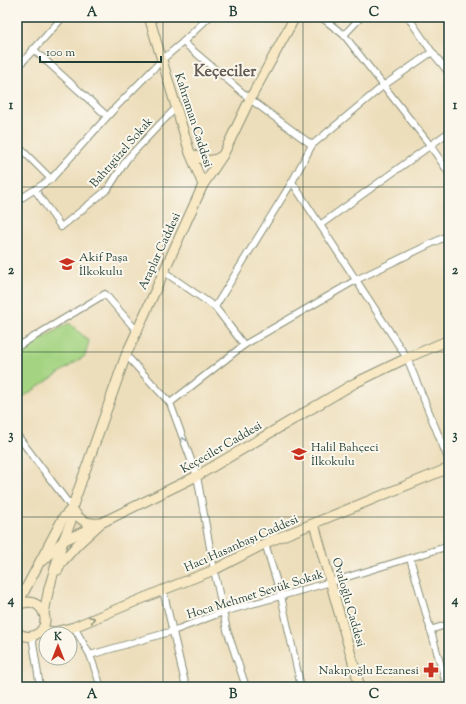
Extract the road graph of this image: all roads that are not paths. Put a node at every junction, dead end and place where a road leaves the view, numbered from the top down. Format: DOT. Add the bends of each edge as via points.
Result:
graph roads {
  1 [pos="149,17"];
  2 [pos="209,17"];
  3 [pos="296,17"];
  4 [pos="321,17"];
  5 [pos="361,17"];
  6 [pos="408,17"];
  7 [pos="61,18"];
  8 [pos="344,35"];
  9 [pos="183,42"];
  10 [pos="34,49"];
  11 [pos="432,52"];
  12 [pos="163,59"];
  13 [pos="17,68"];
  14 [pos="449,73"];
  15 [pos="383,86"];
  16 [pos="250,100"];
  17 [pos="177,107"];
  18 [pos="107,116"];
  19 [pos="449,132"];
  20 [pos="17,145"];
  21 [pos="312,145"];
  22 [pos="430,145"];
  23 [pos="190,153"];
  24 [pos="223,155"];
  25 [pos="449,173"];
  26 [pos="51,179"];
  27 [pos="292,182"];
  28 [pos="203,184"];
  29 [pos="34,190"];
  30 [pos="17,201"];
  31 [pos="320,225"];
  32 [pos="449,235"];
  33 [pos="163,271"];
  34 [pos="356,280"];
  35 [pos="216,307"];
  36 [pos="137,331"];
  37 [pos="449,340"];
  38 [pos="244,345"];
  39 [pos="17,347"];
  40 [pos="126,355"];
  41 [pos="407,358"];
  42 [pos="170,403"];
  43 [pos="17,435"];
  44 [pos="449,461"];
  45 [pos="449,468"];
  46 [pos="198,476"];
  47 [pos="72,508"];
  48 [pos="101,523"];
  49 [pos="314,524"];
  50 [pos="63,541"];
  51 [pos="265,543"];
  52 [pos="449,546"];
  53 [pos="410,558"];
  54 [pos="37,567"];
  55 [pos="214,570"];
  56 [pos="330,582"];
  57 [pos="49,588"];
  58 [pos="20,590"];
  59 [pos="163,590"];
  60 [pos="281,596"];
  61 [pos="17,605"];
  62 [pos="223,612"];
  63 [pos="44,613"];
  64 [pos="449,624"];
  65 [pos="43,626"];
  66 [pos="76,626"];
  67 [pos="430,630"];
  68 [pos="173,631"];
  69 [pos="17,632"];
  70 [pos="38,632"];
  71 [pos="78,634"];
  72 [pos="29,636"];
  73 [pos="17,643"];
  74 [pos="90,655"];
  75 [pos="40,687"];
  76 [pos="100,687"];
  77 [pos="186,687"];
  78 [pos="246,687"];
  79 [pos="301,687"];
  80 [pos="360,687"];
  81 [pos="447,687"];
  1 -- 12 [label="street, Kahraman Caddesi"];
  2 -- 9 [label="street"];
  3 -- 16 [label="street, Araplar Caddesi"];
  4 -- 8 [label="street"];
  5 -- 8 [label="street"];
  6 -- 11 [label="street"];
  7 -- 10 [label="street"];
  8 -- 15 [label="street"];
  9 -- 12 [label="street"];
  9 -- 16 [label="street"];
  10 -- 13 [label="street"];
  10 -- 18 [label="street"];
  11 -- 14 [label="street"];
  11 -- 15 [label="street"];
  12 -- 17 [label="street, Kahraman Caddesi"];
  12 -- 18 [label="street"];
  15 -- 21 [label="street"];
  15 -- 22 [label="street"];
  16 -- 21 [label="street"];
  16 -- 24 [label="street, Araplar Caddesi"];
  17 -- 23 [label="street, Kahraman Caddesi"];
  17 -- 29 [label="street, Bahtıgüzel Sokak" via="127,160 108,188 61,227"];
  18 -- 26 [label="street"];
  19 -- 22 [label="street"];
  20 -- 26 [label="street"];
  21 -- 27 [label="street"];
  22 -- 25 [label="street"];
  22 -- 31 [label="street"];
  23 -- 24 [label="street" via="208,161"];
  23 -- 28 [label="street, Kahraman Caddesi"];
  24 -- 28 [label="street, Araplar Caddesi"];
  26 -- 29 [label="street"];
  27 -- 31 [label="street"];
  27 -- 35 [label="street"];
  28 -- 33 [label="street, Araplar Caddesi"];
  29 -- 30 [label="street"];
  31 -- 34 [label="street"];
  32 -- 34 [label="street"];
  33 -- 35 [label="street"];
  33 -- 36 [label="street, Araplar Caddesi"];
  34 -- 38 [label="street"];
  34 -- 41 [label="street"];
  35 -- 38 [label="street"];
  36 -- 39 [label="street" via="105,294"];
  36 -- 40 [label="street, Araplar Caddesi"];
  37 -- 41 [label="street, Keçeciler Caddesi"];
  38 -- 42 [label="street"];
  40 -- 42 [label="street"];
  40 -- 47 [label="street, Araplar Caddesi"];
  41 -- 44 [label="street"];
  41 -- 46 [label="street, Keçeciler Caddesi" via="355,383"];
  46 -- 42 [label="street, one-way"];
  43 -- 47 [label="street"];
  45 -- 49 [label="street, Hacı Hasanbaşı Caddesi"];
  46 -- 48 [label="street, Keçeciler Caddesi"];
  46 -- 55 [label="street"];
  47 -- 48 [label="street" via="82,521"];
  47 -- 50 [label="street, Araplar Caddesi" via="71,521"];
  47 -- 54 [label="street, Araplar Caddesi" via="63,518"];
  48 -- 50 [label="street"];
  48 -- 57 [label="street, Keçeciler Caddesi" via="77,544 61,563"];
  49 -- 51 [label="street, Hacı Hasanbaşı Caddesi"];
  49 -- 56 [label="street, Ovaloğlu Caddesi"];
  50 -- 54 [label="street"];
  50 -- 57 [label="street, Araplar Caddesi"];
  51 -- 55 [label="street, Hacı Hasanbaşı Caddesi"];
  51 -- 60 [label="street"];
  52 -- 53 [label="street, Hoca Mehmet Sevük Sokak"];
  53 -- 56 [label="street, Hoca Mehmet Sevük Sokak"];
  53 -- 67 [label="street"];
  54 -- 58 [label="street, Araplar Caddesi"];
  55 -- 59 [label="street, Hacı Hasanbaşı Caddesi"];
  55 -- 62 [label="street"];
  56 -- 60 [label="street, Hoca Mehmet Sevük Sokak"];
  56 -- 80 [label="street, Ovaloğlu Caddesi"];
  57 -- 63 [label="street, Keçeciler Caddesi"];
  58 -- 61 [label="street, Araplar Caddesi"];
  66 -- 59 [label="street, Hacı Hasanbaşı Caddesi, one-way"];
  59 -- 68 [label="street"];
  60 -- 62 [label="street, Hoca Mehmet Sevük Sokak"];
  60 -- 79 [label="street"];
  61 -- 63 [label="street" via="31,602"];
  62 -- 68 [label="street, Hoca Mehmet Sevük Sokak"];
  62 -- 78 [label="street"];
  63 -- 65 [label="street, Keçeciler Caddesi"];
  64 -- 67 [label="street"];
  67 -- 81 [label="street"];
  68 -- 74 [label="street, Hoca Mehmet Sevük Sokak"];
  68 -- 77 [label="street"];
  69 -- 72 [label="street"];
  70 -- 72 [label="street"];
  71 -- 74 [label="street"];
  72 -- 73 [label="street"];
  72 -- 75 [label="street"];
  74 -- 76 [label="street"];
}
